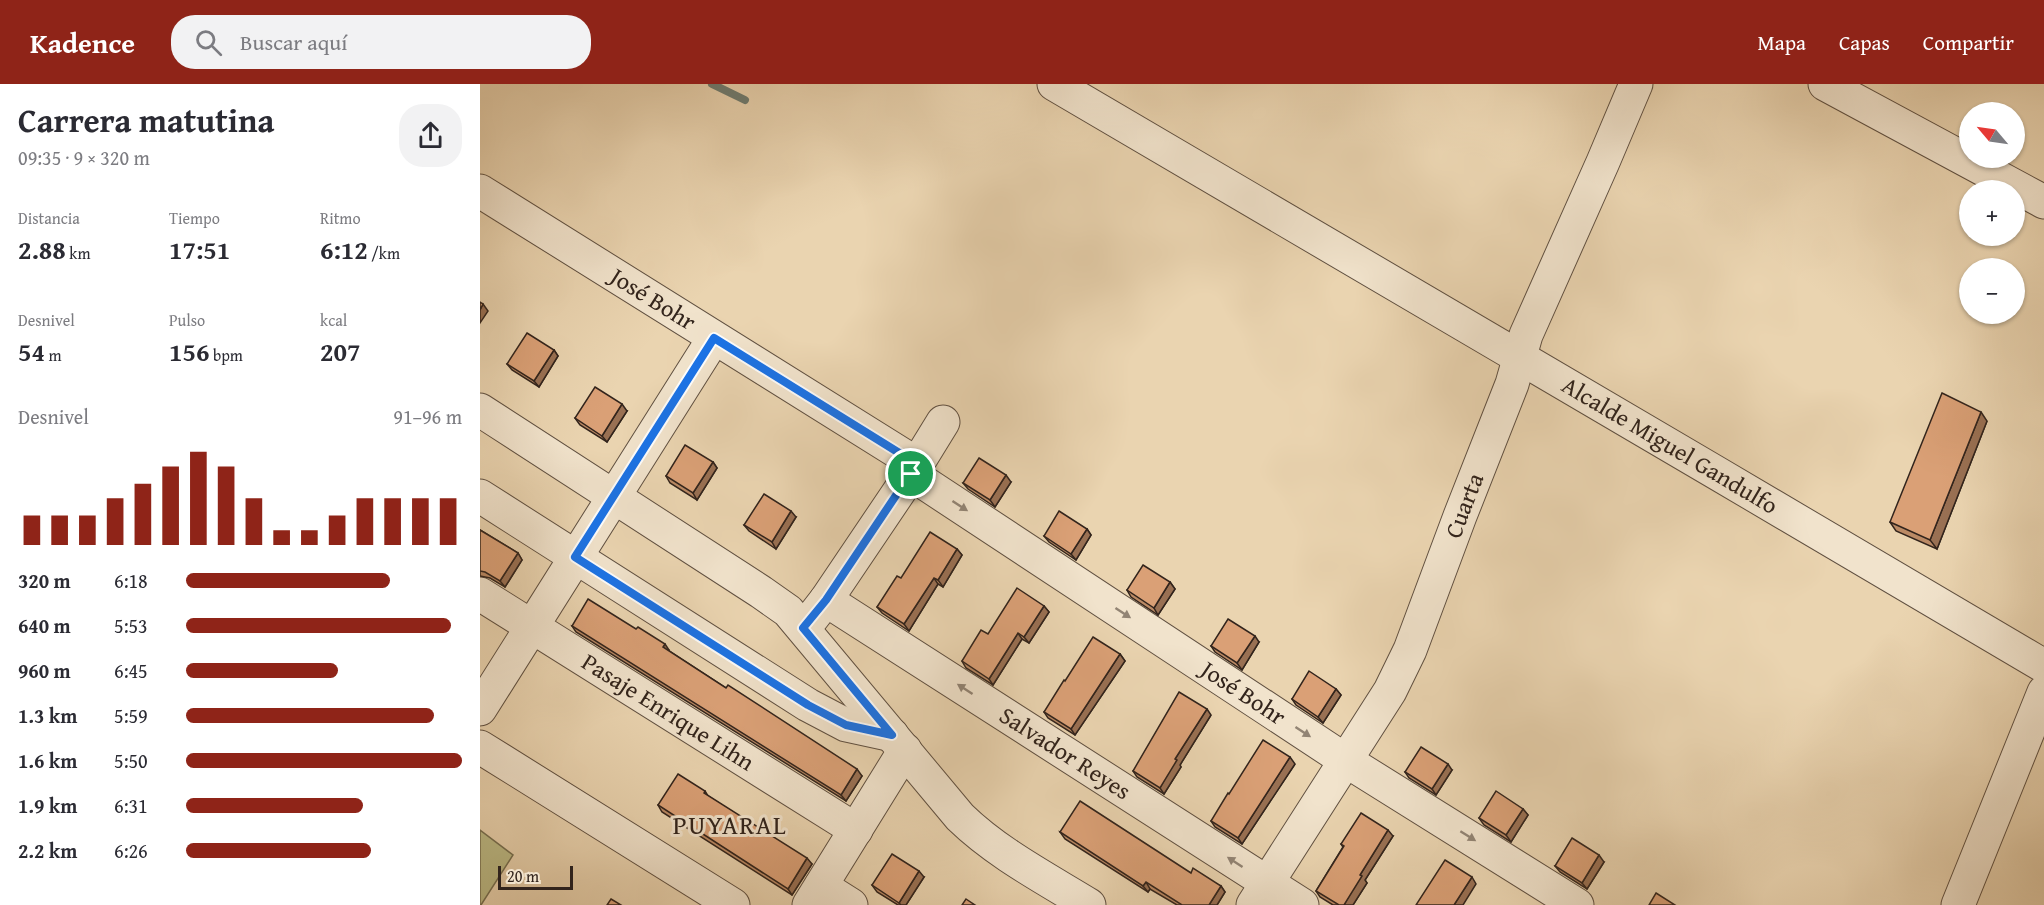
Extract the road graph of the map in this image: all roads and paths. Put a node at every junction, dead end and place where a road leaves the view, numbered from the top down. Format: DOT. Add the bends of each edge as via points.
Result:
graph roads {
  1 [pos="1054,84"];
  2 [pos="1636,84"];
  3 [pos="1826,84"];
  4 [pos="480,191"];
  5 [pos="2044,202"];
  6 [pos="714,338"];
  7 [pos="1520,358"];
  8 [pos="480,410"];
  9 [pos="943,422"];
  10 [pos="914,469"];
  11 [pos="480,496"];
  12 [pos="614,496"];
  13 [pos="575,557"];
  14 [pos="480,594"];
  15 [pos="826,600"];
  16 [pos="532,627"];
  17 [pos="803,628"];
  18 [pos="2044,666"];
  19 [pos="2044,692"];
  20 [pos="480,709"];
  21 [pos="899,742"];
  22 [pos="480,747"];
  23 [pos="1345,760"];
  24 [pos="856,830"];
  25 [pos="1260,894"];
  26 [pos="815,895"];
  27 [pos="733,905"];
  28 [pos="851,905"];
  29 [pos="1089,905"];
  30 [pos="1302,905"];
  31 [pos="1577,905"];
  32 [pos="1958,905"];
  1 -- 7 [label="street, Alcalde Miguel Gandulfo"];
  2 -- 7 [label="street, Cuarta" via="1526,335"];
  3 -- 5 [label="street"];
  4 -- 6 [label="street, José Bohr"];
  6 -- 10 [label="street, José Bohr"];
  6 -- 12 [label="street"];
  7 -- 18 [label="street, Alcalde Miguel Gandulfo"];
  7 -- 23 [label="street, Cuarta" via="1410,651 1390,691"];
  8 -- 12 [label="street"];
  9 -- 10 [label="street"];
  10 -- 15 [label="street"];
  10 -- 23 [label="street, José Bohr, one-way"];
  11 -- 13 [label="street"];
  12 -- 13 [label="street"];
  12 -- 17 [label="street" via="761,592 788,611"];
  13 -- 16 [label="street"];
  13 -- 21 [label="street" via="808,705 846,725"];
  14 -- 16 [label="street, Pasaje Enrique Lihn"];
  15 -- 17 [label="street"];
  25 -- 15 [label="street, Salvador Reyes, one-way"];
  16 -- 20 [label="street"];
  16 -- 24 [label="street, Pasaje Enrique Lihn"];
  17 -- 21 [label="street"];
  19 -- 32 [label="street"];
  21 -- 24 [label="street"];
  21 -- 29 [label="street" via="977,833"];
  22 -- 27 [label="street"];
  23 -- 25 [label="street, Cuarta"];
  23 -- 31 [label="street, José Bohr, one-way"];
  24 -- 26 [label="street"];
  25 -- 30 [label="street, Salvador Reyes"];
  26 -- 28 [label="street"];
}
